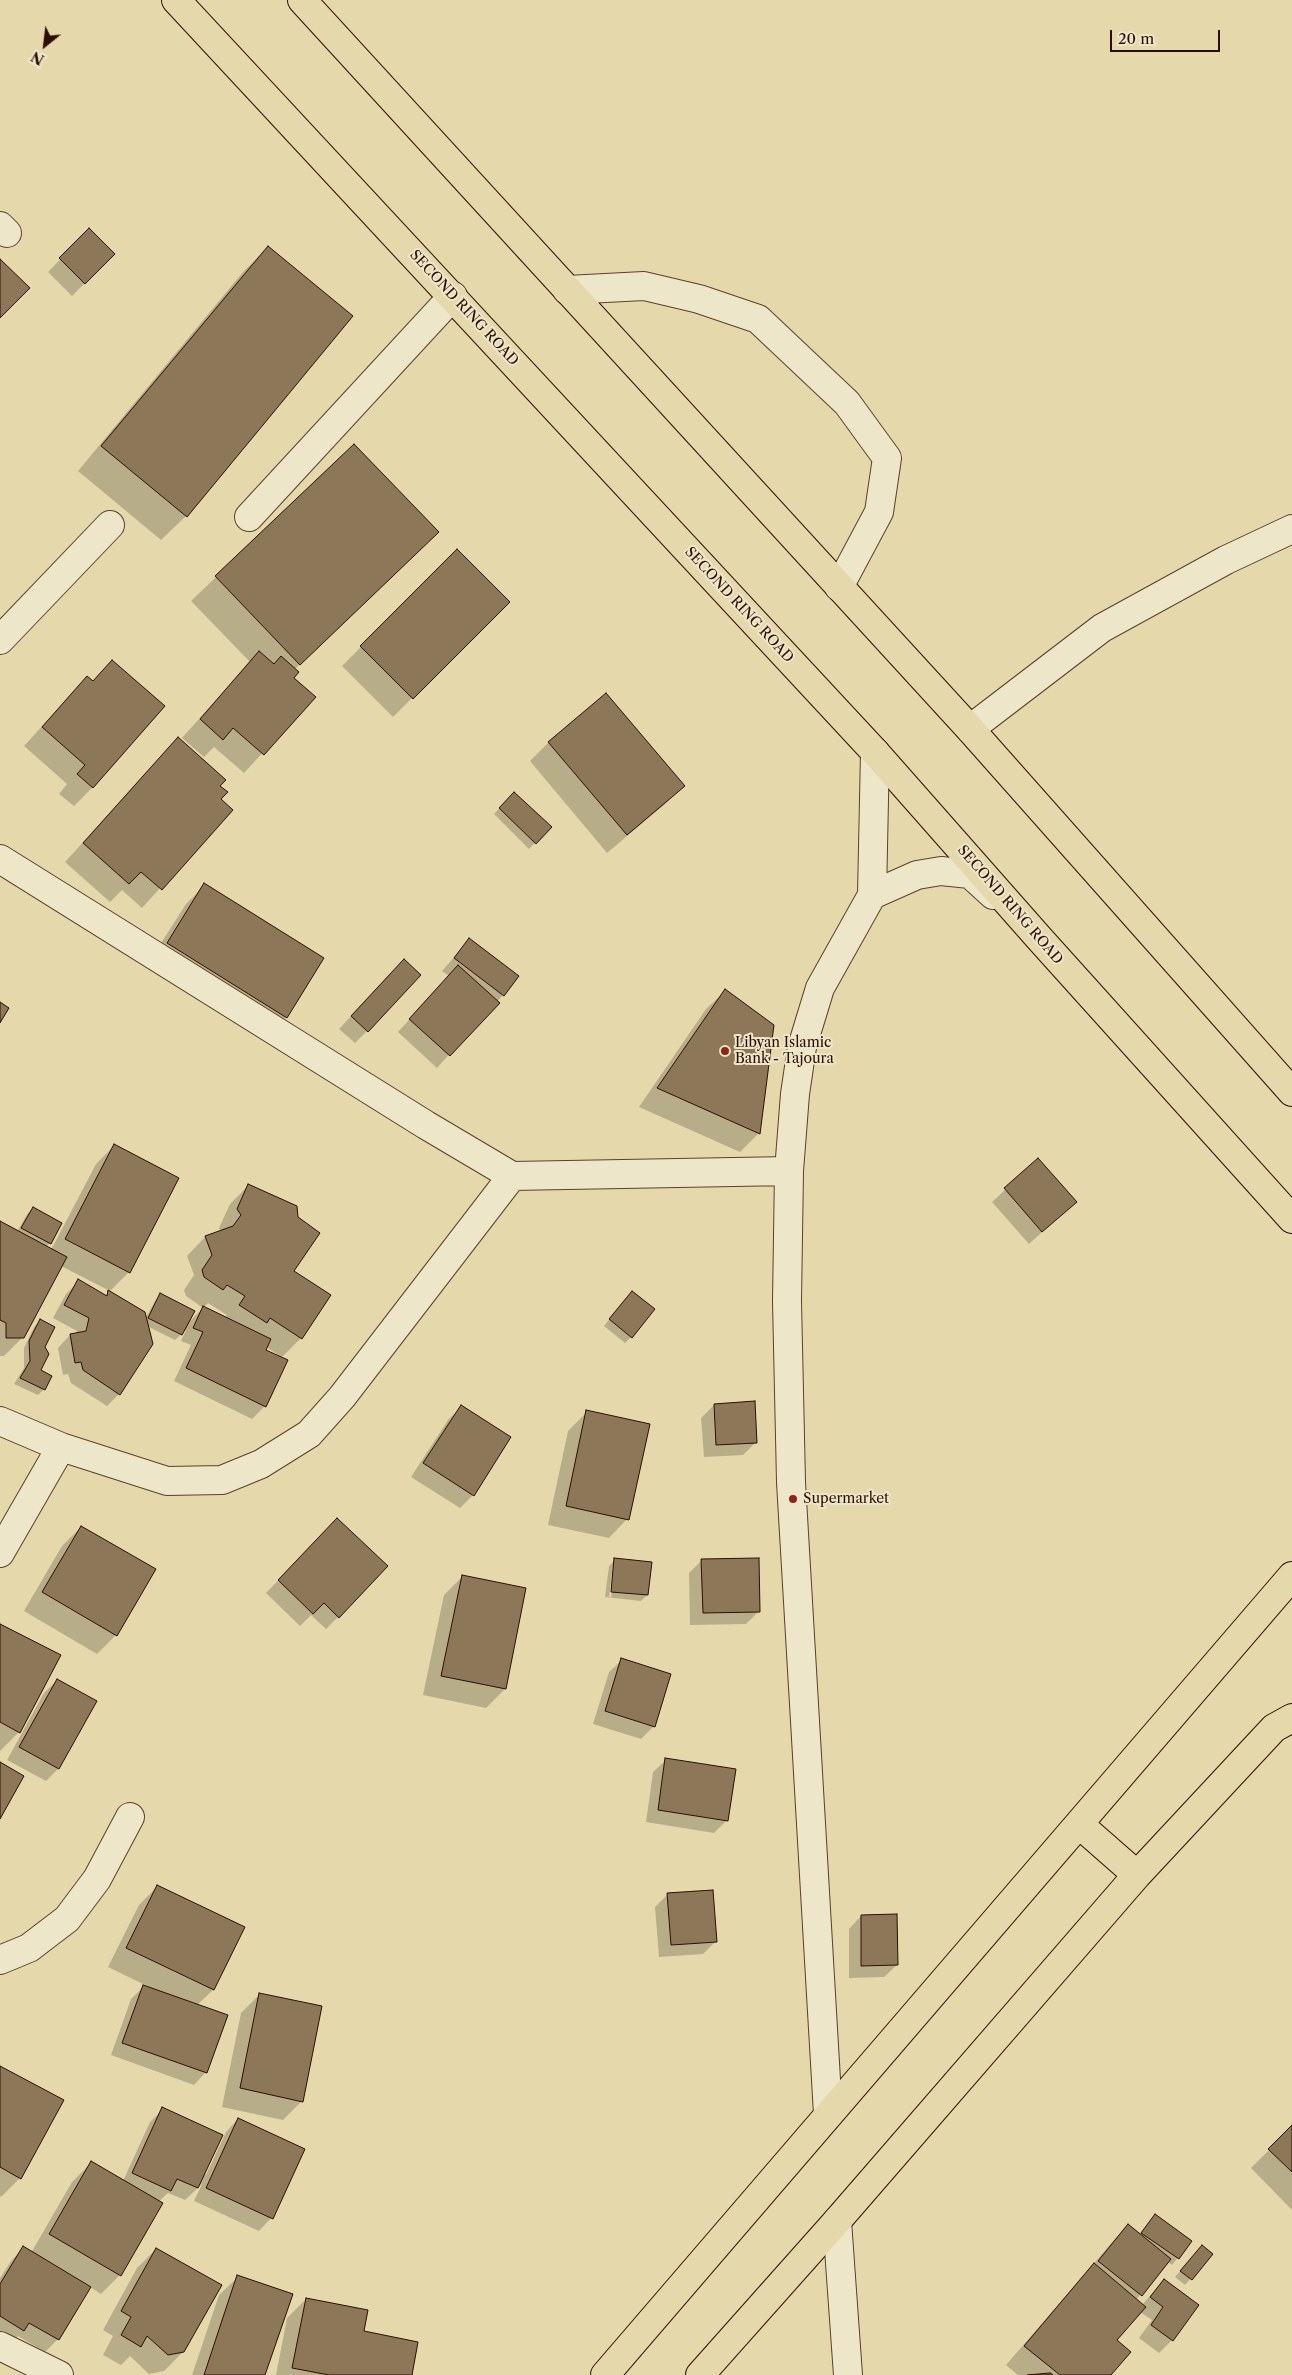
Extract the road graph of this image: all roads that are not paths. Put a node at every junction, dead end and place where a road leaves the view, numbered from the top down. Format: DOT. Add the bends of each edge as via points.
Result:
graph roads {
  1 [pos="176,0"];
  2 [pos="302,0"];
  3 [pos="567,290"];
  4 [pos="453,296"];
  5 [pos="249,517"];
  6 [pos="110,525"];
  7 [pos="1292,529"];
  8 [pos="839,587"];
  9 [pos="0,640"];
  10 [pos="970,729"];
  11 [pos="875,752"];
  12 [pos="0,859"];
  13 [pos="872,895"];
  14 [pos="1039,938"];
  15 [pos="1292,1092"];
  16 [pos="790,1171"];
  17 [pos="512,1176"];
  18 [pos="1289,1221"];
  19 [pos="0,1421"];
  20 [pos="61,1447"];
  21 [pos="0,1552"];
  22 [pos="1292,1576"];
  23 [pos="1292,1718"];
  24 [pos="130,1817"];
  25 [pos="1080,1826"];
  26 [pos="1137,1876"];
  27 [pos="0,1960"];
  28 [pos="828,2114"];
  29 [pos="837,2221"];
  30 [pos="0,2346"];
  31 [pos="59,2375"];
  32 [pos="606,2375"];
  33 [pos="700,2375"];
  34 [pos="848,2375"];
  1 -- 4 [label="highway, SECOND RING ROAD"];
  2 -- 3 [label="highway"];
  3 -- 8 [label="highway"];
  3 -- 8 [label="street" via="644,286 699,299 758,319 847,404 887,458 879,512"];
  4 -- 5 [label="street"];
  4 -- 11 [label="highway, SECOND RING ROAD"];
  6 -- 9 [label="street"];
  7 -- 10 [label="street" via="1226,560 1102,628"];
  8 -- 10 [label="highway"];
  10 -- 15 [label="highway"];
  11 -- 13 [label="street"];
  11 -- 14 [label="highway, SECOND RING ROAD"];
  12 -- 17 [label="street"];
  13 -- 14 [label="street" via="917,875 941,871 970,874"];
  13 -- 16 [label="street" via="820,988 802,1047"];
  14 -- 18 [label="highway, SECOND RING ROAD"];
  16 -- 17 [label="street"];
  16 -- 28 [label="street" via="787,1301 791,1482"];
  17 -- 20 [label="street" via="309,1434 261,1464 222,1480 167,1481"];
  19 -- 20 [label="street"];
  20 -- 21 [label="street"];
  22 -- 25 [label="highway"];
  23 -- 26 [label="highway" via="1274,1728"];
  24 -- 27 [label="street" via="97,1879 67,1920 29,1948"];
  25 -- 26 [label="highway"];
  25 -- 28 [label="highway"];
  26 -- 29 [label="highway"];
  28 -- 32 [label="highway"];
  29 -- 33 [label="highway"];
  29 -- 34 [label="street"];
  30 -- 31 [label="street"];
}
